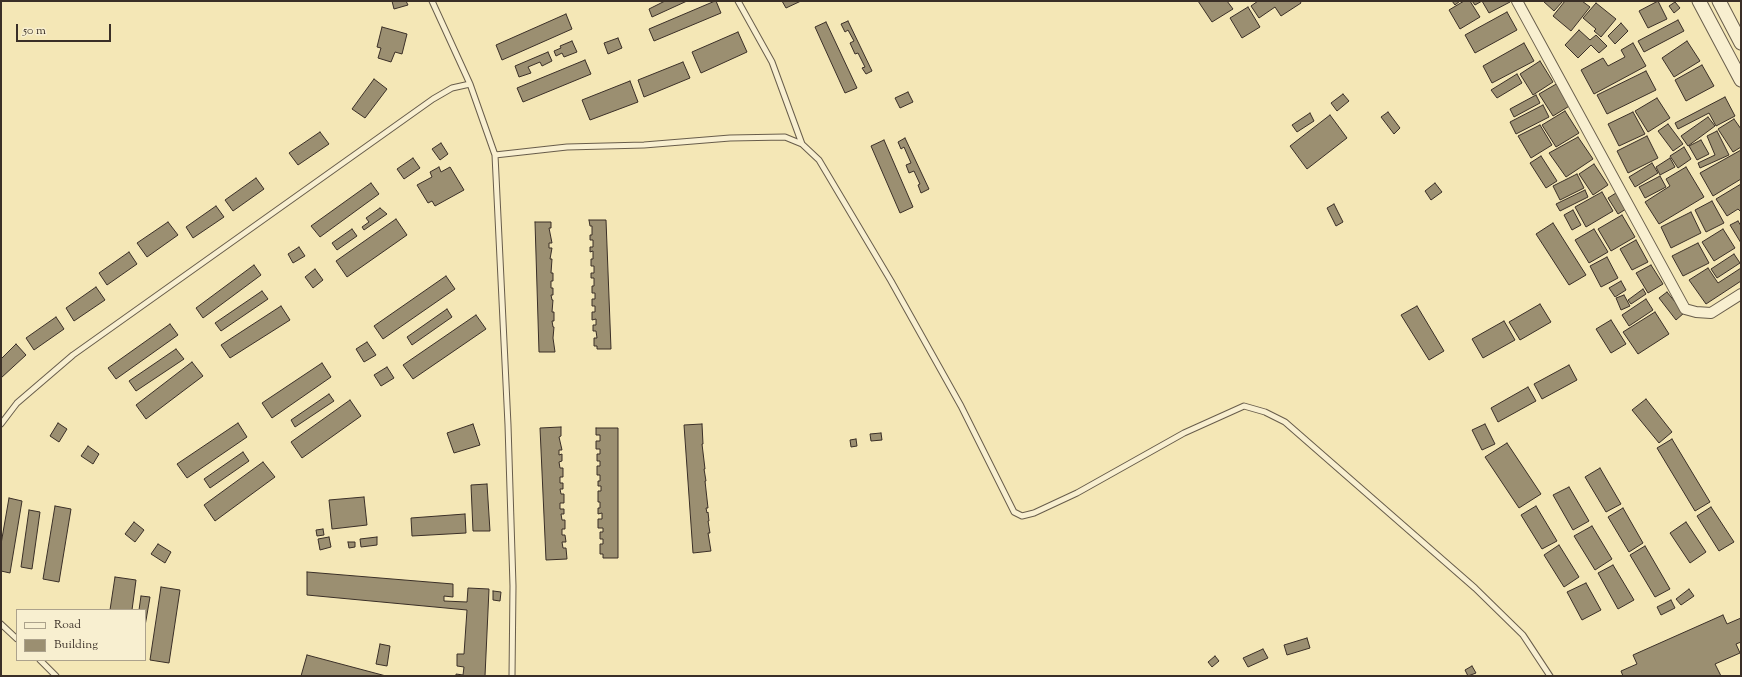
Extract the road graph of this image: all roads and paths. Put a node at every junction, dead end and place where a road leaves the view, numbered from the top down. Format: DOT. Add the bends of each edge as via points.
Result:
graph roads {
  1 [pos="432,1"];
  2 [pos="738,1"];
  3 [pos="1517,1"];
  4 [pos="1699,1"];
  5 [pos="1719,1"];
  6 [pos="1741,43"];
  7 [pos="1741,80"];
  8 [pos="470,84"];
  9 [pos="802,144"];
  10 [pos="495,155"];
  11 [pos="1741,294"];
  12 [pos="1,424"];
  13 [pos="1,624"];
  14 [pos="16,638"];
  15 [pos="41,661"];
  16 [pos="56,676"];
  17 [pos="512,676"];
  18 [pos="1550,676"];
  1 -- 8 [label="lane"];
  2 -- 9 [label="lane" via="772,62"];
  3 -- 11 [label="street" via="1685,309 1711,313"];
  4 -- 7 [label="street"];
  5 -- 6 [label="street"];
  8 -- 10 [label="lane"];
  8 -- 12 [label="lane" via="452,88 433,99 73,355 17,403"];
  9 -- 10 [label="lane" via="785,137 730,138 644,145 567,147"];
  9 -- 18 [label="lane" via="819,160 894,287 961,406 1014,512 1022,516 1034,513 1077,493 1184,434 1244,406 1265,412 1285,422 1476,588 1523,635"];
  10 -- 17 [label="lane" via="508,425 513,586"];
  13 -- 14 [label="lane"];
  15 -- 16 [label="lane"];
}
